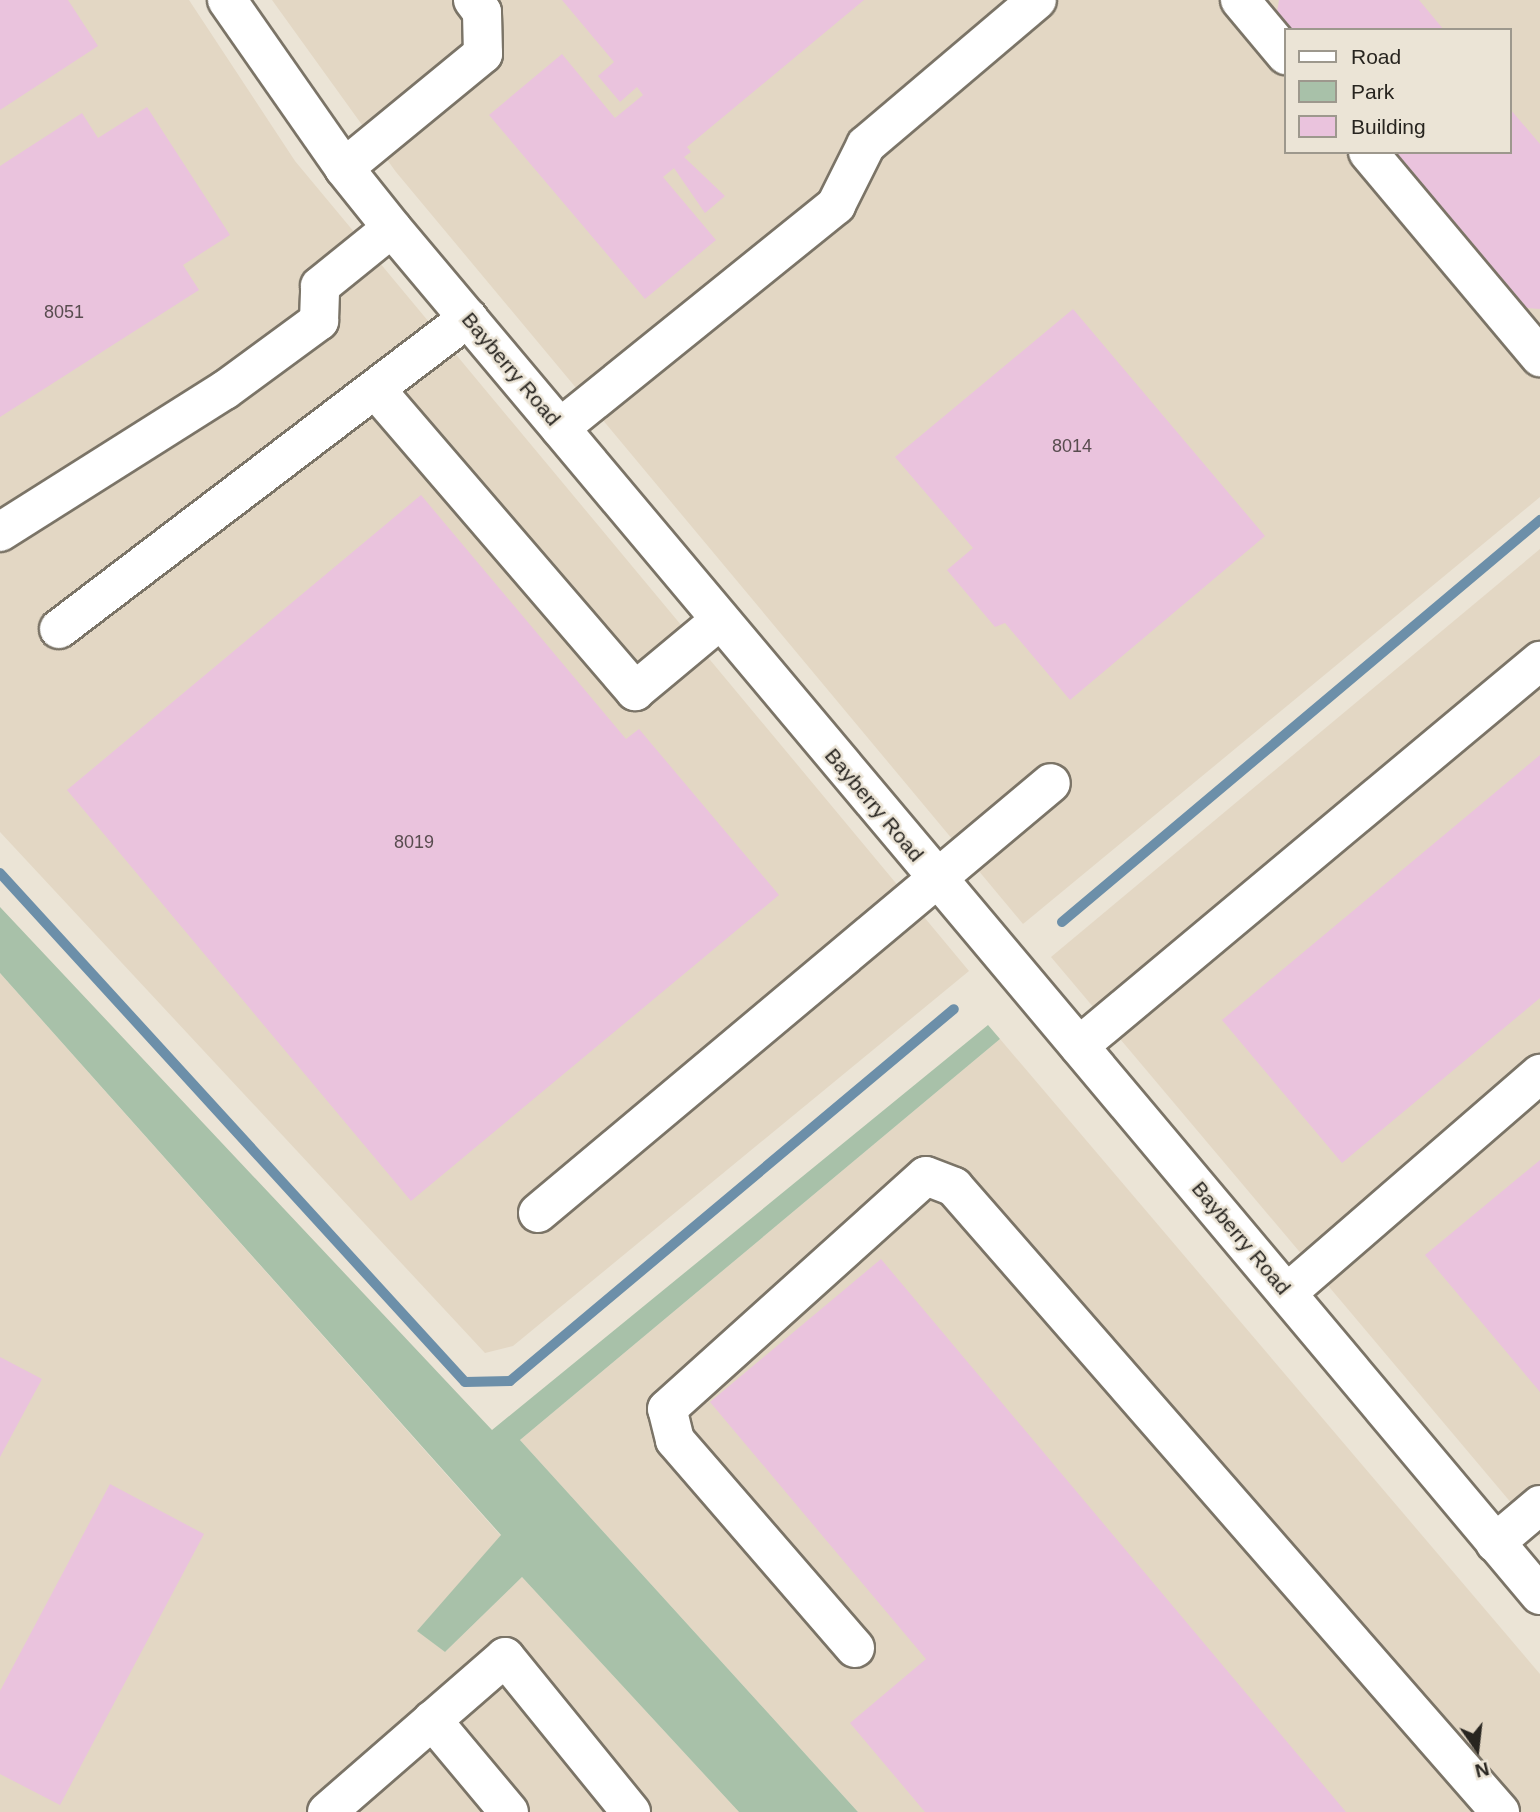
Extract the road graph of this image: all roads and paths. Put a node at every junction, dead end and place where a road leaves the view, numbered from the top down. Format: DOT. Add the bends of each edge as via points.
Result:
graph roads {
  1 [pos="227,0"];
  2 [pos="473,0"];
  3 [pos="1037,0"];
  4 [pos="1240,0"];
  5 [pos="1284,53"];
  6 [pos="1370,154"];
  7 [pos="344,168"];
  8 [pos="392,228"];
  9 [pos="468,318"];
  10 [pos="1540,357"];
  11 [pos="377,391"];
  12 [pos="560,428"];
  13 [pos="0,532"];
  14 [pos="719,621"];
  15 [pos="59,629"];
  16 [pos="1540,661"];
  17 [pos="1051,783"];
  18 [pos="938,880"];
  19 [pos="1079,1046"];
  20 [pos="1540,1074"];
  21 [pos="538,1213"];
  22 [pos="1287,1293"];
  23 [pos="1540,1505"];
  24 [pos="1495,1543"];
  25 [pos="1540,1595"];
  26 [pos="855,1648"];
  27 [pos="432,1720"];
  28 [pos="327,1812"];
  29 [pos="509,1812"];
  30 [pos="631,1812"];
  31 [pos="1500,1812"];
  1 -- 7 [label="street, Bayberry Road"];
  2 -- 7 [label="street" via="482,12 483,54"];
  3 -- 12 [label="street" via="866,145 836,205"];
  4 -- 5 [label="street"];
  6 -- 10 [label="street"];
  7 -- 8 [label="street, Bayberry Road"];
  8 -- 9 [label="street, Bayberry Road"];
  8 -- 13 [label="street" via="320,286 319,321 225,390"];
  9 -- 11 [label="street"];
  9 -- 12 [label="street, Bayberry Road"];
  11 -- 14 [label="street" via="635,691"];
  11 -- 15 [label="street"];
  12 -- 14 [label="street, Bayberry Road"];
  14 -- 18 [label="street, Bayberry Road"];
  16 -- 19 [label="street"];
  17 -- 18 [label="street"];
  18 -- 19 [label="street, Bayberry Road"];
  18 -- 21 [label="street"];
  19 -- 22 [label="street, Bayberry Road"];
  20 -- 22 [label="street"];
  22 -- 24 [label="street, Bayberry Road"];
  23 -- 24 [label="street"];
  24 -- 25 [label="street, Bayberry Road"];
  26 -- 31 [label="street" via="675,1440 667,1409 926,1176 954,1187"];
  27 -- 28 [label="street"];
  27 -- 29 [label="street"];
  27 -- 30 [label="street" via="505,1657"];
}
